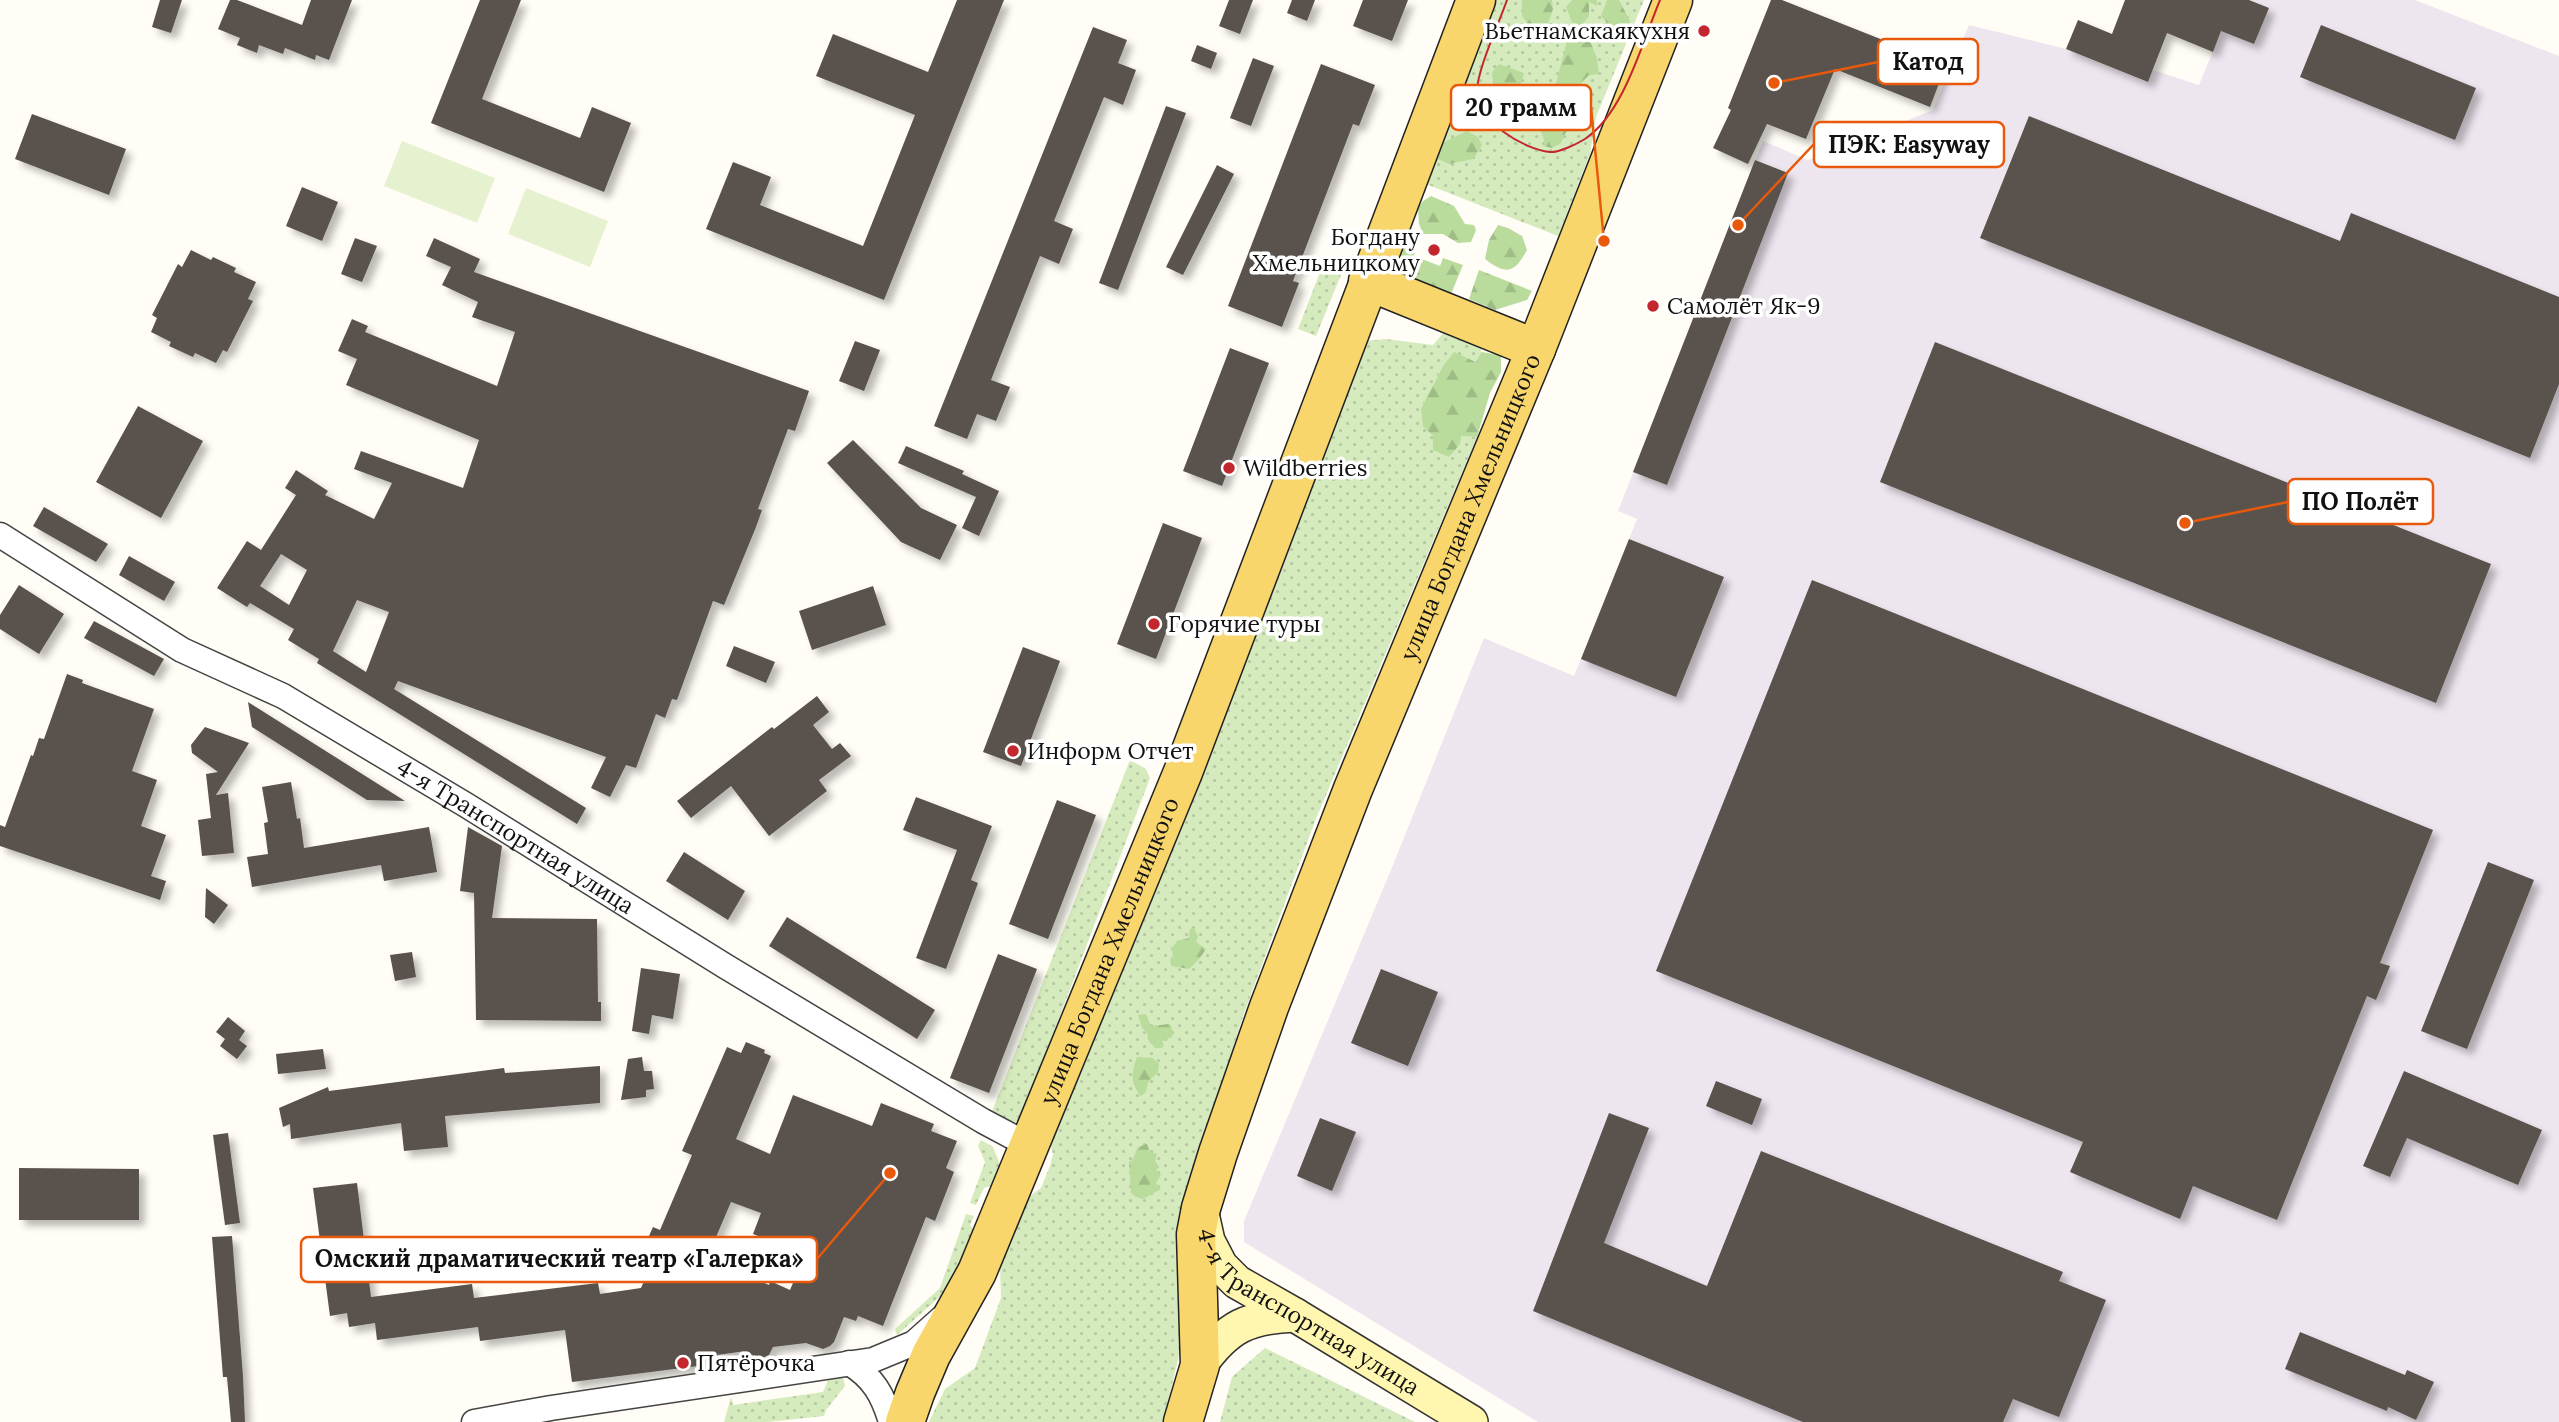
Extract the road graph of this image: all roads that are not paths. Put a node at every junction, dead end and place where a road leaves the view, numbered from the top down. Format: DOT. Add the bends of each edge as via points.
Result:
graph roads {
  1 [pos="1476,0"];
  2 [pos="1673,0"];
  3 [pos="1368,281"];
  4 [pos="1536,349"];
  5 [pos="0,535"];
  6 [pos="1030,1146"];
  7 [pos="1201,1208"];
  8 [pos="966,1293"];
  9 [pos="1295,1315"];
  10 [pos="849,1363"];
  11 [pos="1200,1365"];
  12 [pos="474,1422"];
  13 [pos="891,1422"];
  14 [pos="905,1422"];
  15 [pos="1183,1422"];
  16 [pos="1471,1422"];
  1 -- 3 [label="main road, улица Богдана Хмельницкого"];
  2 -- 4 [label="main road, улица Богдана Хмельницкого"];
  3 -- 4 [label="main road"];
  3 -- 6 [label="main road, улица Богдана Хмельницкого" via="1183,772"];
  4 -- 7 [label="main road, улица Богдана Хмельницкого" via="1348,802 1269,1007"];
  5 -- 6 [label="street, 4-я Транспортная улица" via="181,650 283,696"];
  6 -- 8 [label="main road, улица Богдана Хмельницкого"];
  7 -- 9 [label="main road, 4-я Транспортная улица" via="1208,1241 1221,1266 1237,1282"];
  7 -- 11 [label="main road, улица Богдана Хмельницкого" via="1195,1255"];
  8 -- 10 [label="street" via="914,1343 873,1360"];
  8 -- 14 [label="main road, улица Богдана Хмельницкого" via="932,1355"];
  9 -- 11 [label="main road" via="1264,1316 1234,1328 1214,1344"];
  9 -- 16 [label="main road, 4-я Транспортная улица"];
  10 -- 12 [label="street"];
  10 -- 13 [label="street" via="876,1385"];
  11 -- 15 [label="main road, улица Богдана Хмельницкого"];
}
